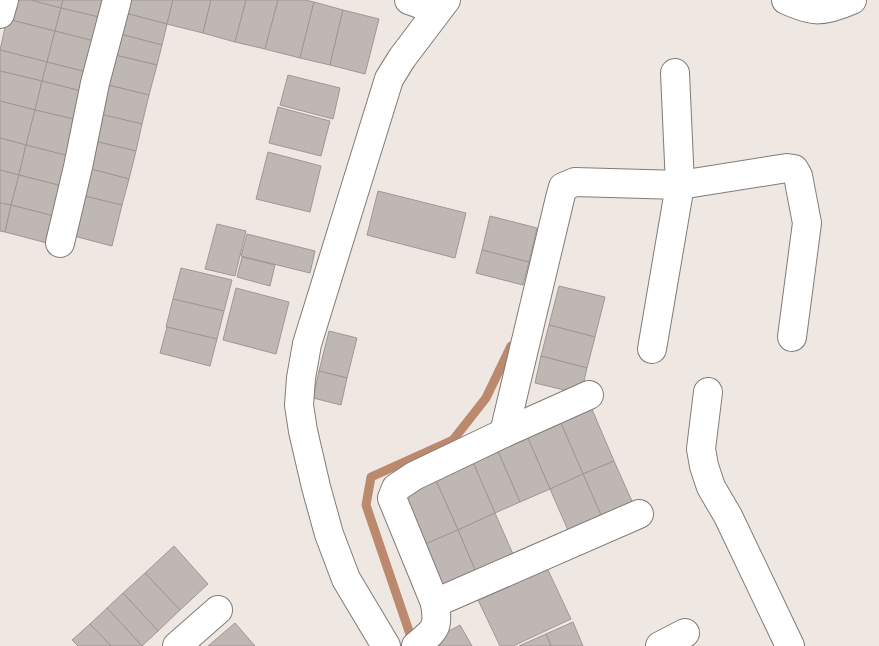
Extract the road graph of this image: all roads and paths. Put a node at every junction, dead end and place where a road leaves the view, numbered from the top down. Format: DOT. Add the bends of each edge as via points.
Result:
graph roads {
  1 [pos="4,0"];
  2 [pos="117,0"];
  3 [pos="409,0"];
  4 [pos="786,0"];
  5 [pos="852,0"];
  6 [pos="442,5"];
  7 [pos="0,14"];
  8 [pos="675,73"];
  9 [pos="680,185"];
  10 [pos="60,243"];
  11 [pos="792,337"];
  12 [pos="652,349"];
  13 [pos="708,392"];
  14 [pos="589,395"];
  15 [pos="504,433"];
  16 [pos="638,514"];
  17 [pos="435,603"];
  18 [pos="218,610"];
  19 [pos="686,633"];
  20 [pos="419,643"];
  21 [pos="177,646"];
  22 [pos="386,646"];
  23 [pos="660,646"];
  24 [pos="790,646"];
  1 -- 7 [label="street"];
  2 -- 10 [label="street"];
  3 -- 6 [label="street"];
  4 -- 5 [label="street" via="818,10"];
  6 -- 22 [label="street" via="389,78 307,344 301,378 299,404 303,431 329,534 346,579"];
  8 -- 9 [label="street"];
  9 -- 11 [label="street" via="794,169 807,223"];
  9 -- 12 [label="street"];
  9 -- 15 [label="street" via="575,182 563,187"];
  13 -- 24 [label="street" via="701,449 704,466 711,487"];
  14 -- 15 [label="street"];
  15 -- 17 [label="street" via="414,476 396,488 392,498"];
  16 -- 17 [label="street"];
  17 -- 20 [label="street" via="438,622 433,632"];
  18 -- 21 [label="street"];
  19 -- 23 [label="street"];
}
